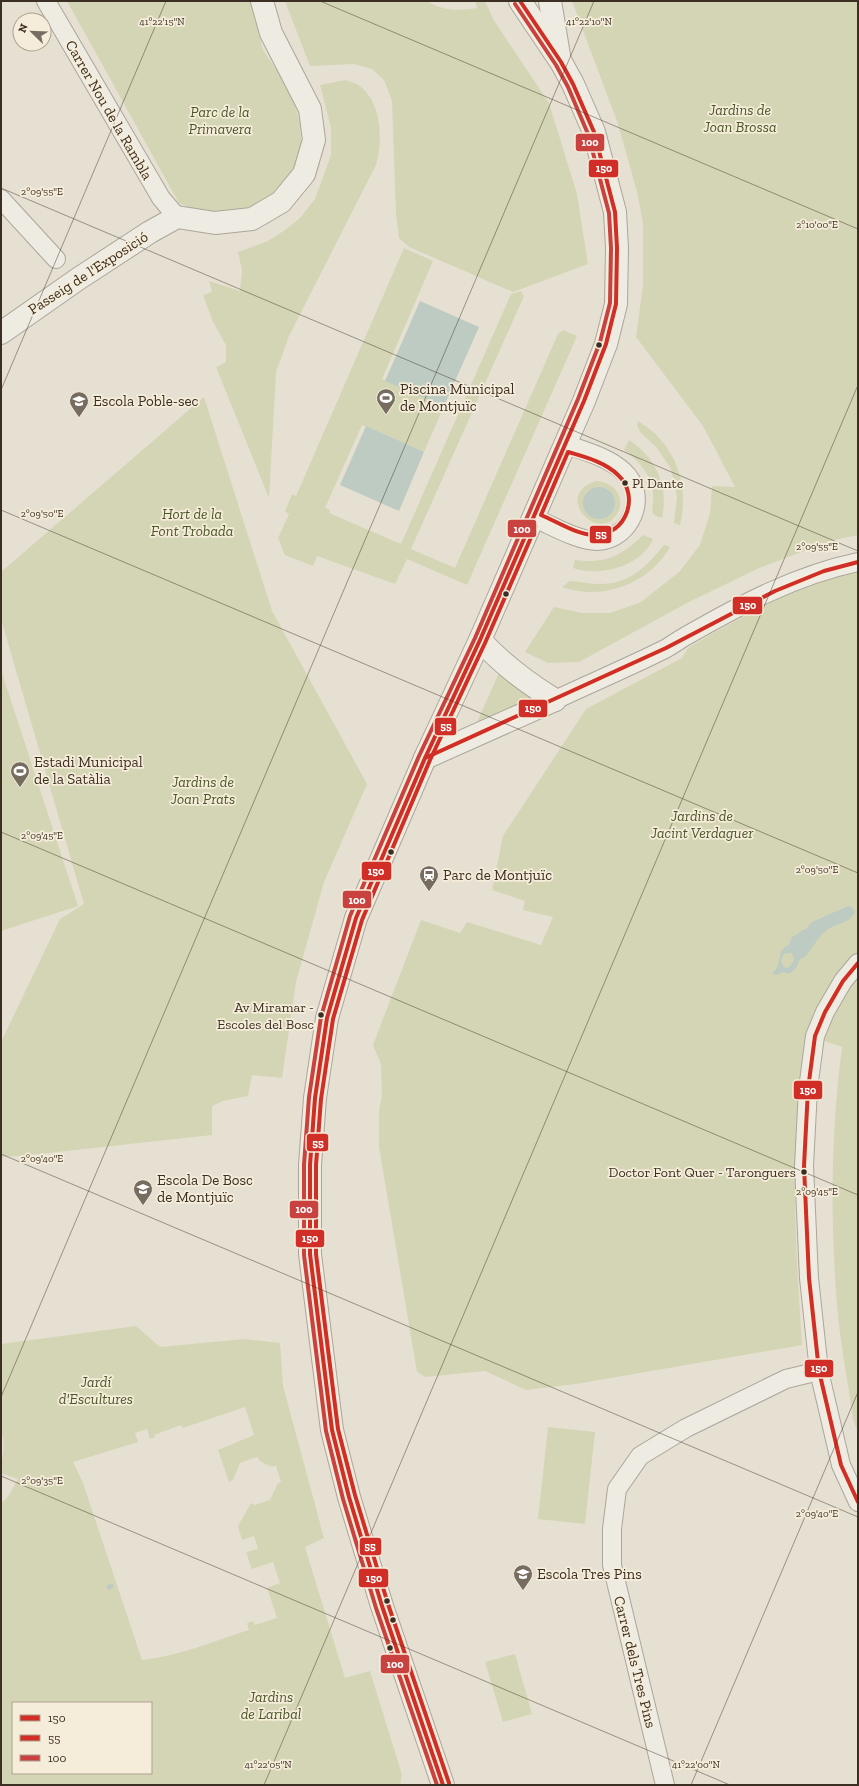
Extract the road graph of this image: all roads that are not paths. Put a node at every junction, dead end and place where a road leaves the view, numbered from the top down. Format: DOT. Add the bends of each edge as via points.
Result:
graph roads {
  1 [pos="46,1"];
  2 [pos="262,1"];
  3 [pos="520,1"];
  4 [pos="550,1"];
  5 [pos="561,62"];
  6 [pos="1,200"];
  7 [pos="177,217"];
  8 [pos="56,259"];
  9 [pos="1,333"];
  10 [pos="565,444"];
  11 [pos="534,518"];
  12 [pos="858,562"];
  13 [pos="480,640"];
  14 [pos="555,700"];
  15 [pos="425,758"];
  16 [pos="858,963"];
  17 [pos="819,1371"];
  18 [pos="858,1502"];
  19 [pos="442,1780"];
  20 [pos="665,1785"];
  1 -- 7 [label="street, Carrer Nou de la Rambla" via="161,198"];
  2 -- 7 [label="street" via="271,33 310,109 314,140 304,174 281,202 252,219 215,223"];
  3 -- 5 [label="street"];
  4 -- 5 [label="street"];
  5 -- 10 [label="street" via="594,132 615,212 617,248 616,304 606,344"];
  6 -- 8 [label="street"];
  7 -- 9 [label="street, Passeig de l'Exposició" via="78,279"];
  10 -- 11 [label="street"];
  10 -- 11 [label="street" via="614,464 624,472 632,482 636,495 635,509 630,521 622,532 596,541 583,539"];
  11 -- 13 [label="street"];
  12 -- 14 [label="street" via="833,567 766,593 666,648"];
  13 -- 14 [label="street" via="521,679"];
  13 -- 15 [label="street"];
  14 -- 15 [label="street"];
  15 -- 19 [label="street" via="356,918 327,1018 315,1098 310,1158 310,1254 334,1438 382,1606"];
  16 -- 17 [label="street" via="843,981 825,1012 816,1036 808,1089 804,1174 809,1278"];
  17 -- 18 [label="street" via="841,1465"];
  17 -- 20 [label="street, Carrer dels Tres Pins" via="786,1379 686,1428 640,1456 617,1489 612,1529 612,1565"];
}
